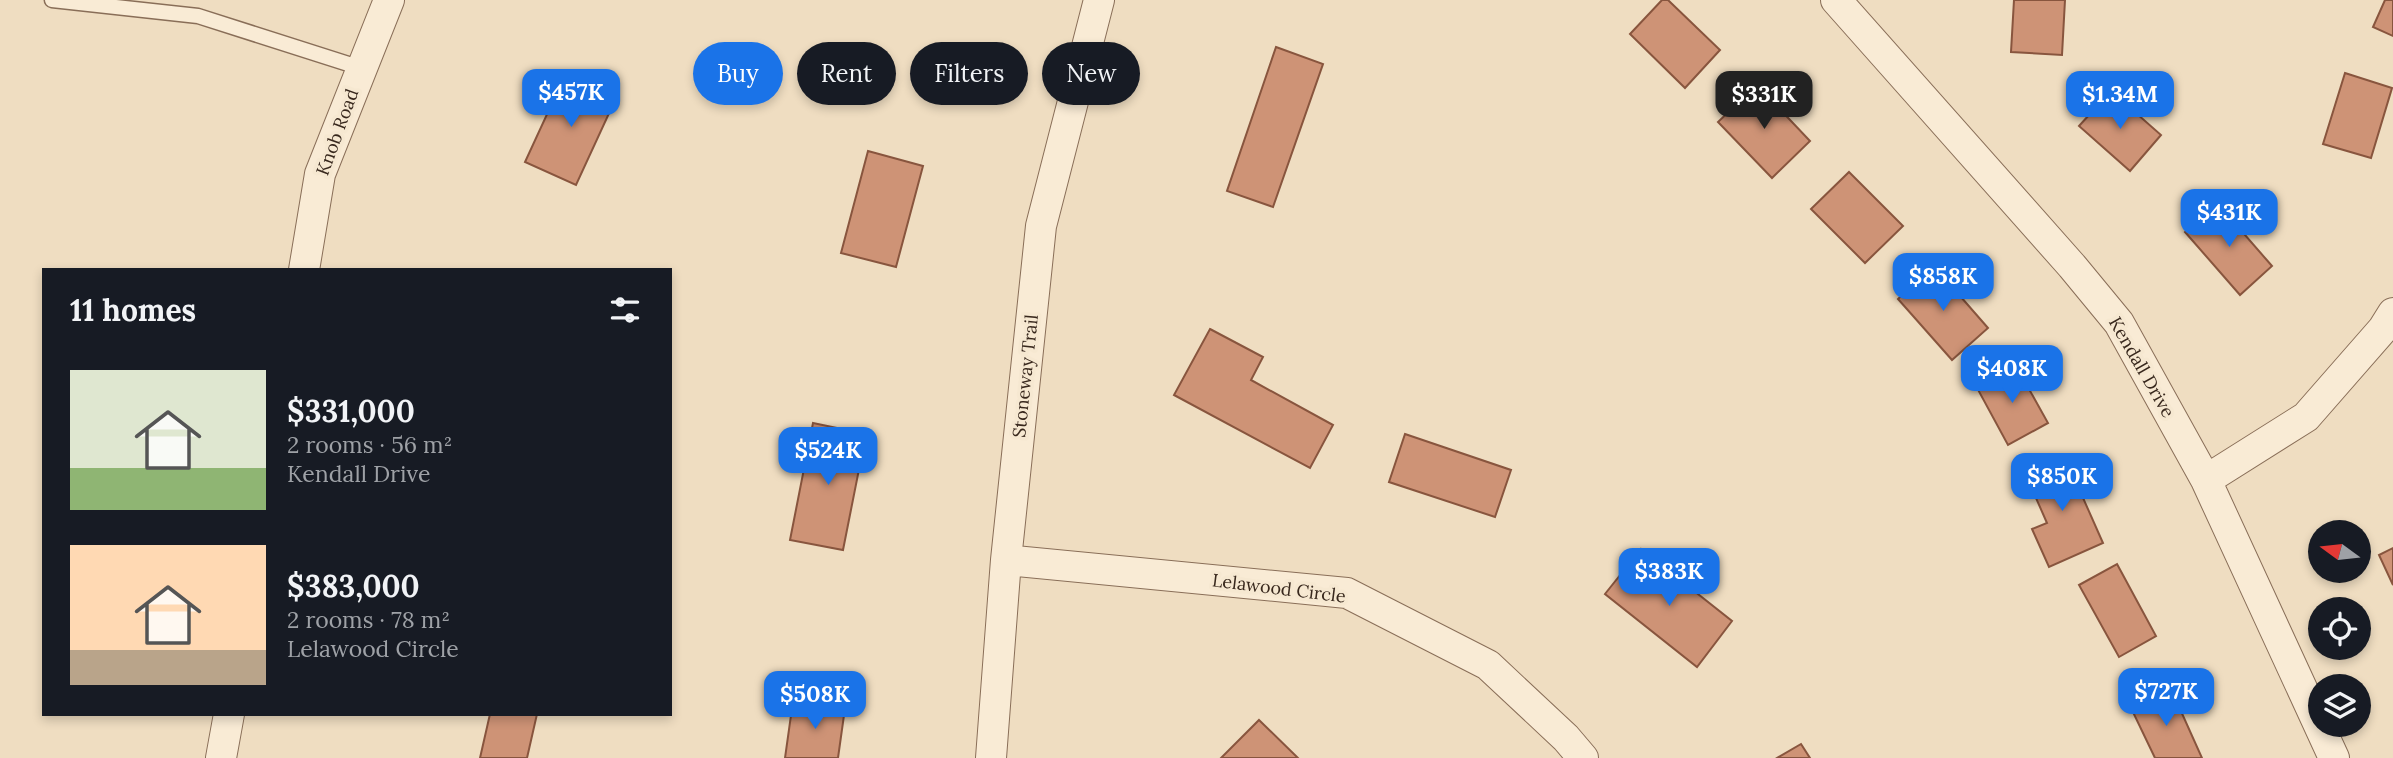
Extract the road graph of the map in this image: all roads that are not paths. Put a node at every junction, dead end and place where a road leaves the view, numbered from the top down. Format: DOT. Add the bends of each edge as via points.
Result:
graph roads {
  1 [pos="52,0"];
  2 [pos="389,0"];
  3 [pos="1099,0"];
  4 [pos="1840,1"];
  5 [pos="361,68"];
  6 [pos="304,268"];
  7 [pos="2393,313"];
  8 [pos="2206,480"];
  9 [pos="1006,560"];
  10 [pos="229,716"];
  11 [pos="221,758"];
  12 [pos="991,758"];
  13 [pos="1583,758"];
  14 [pos="2334,758"];
  1 -- 5 [label="lane" via="198,16"];
  2 -- 5 [label="street, Knob Road"];
  3 -- 9 [label="street, Stoneway Trail" via="1041,226"];
  4 -- 8 [label="street, Kendall Drive" via="2119,323"];
  5 -- 6 [label="street, Knob Road" via="320,174"];
  7 -- 8 [label="street" via="2306,417"];
  8 -- 14 [label="street, Kendall Drive"];
  9 -- 12 [label="street, Stoneway Trail"];
  9 -- 13 [label="street, Lelawood Circle" via="1347,593 1488,665"];
  10 -- 11 [label="street"];
}
